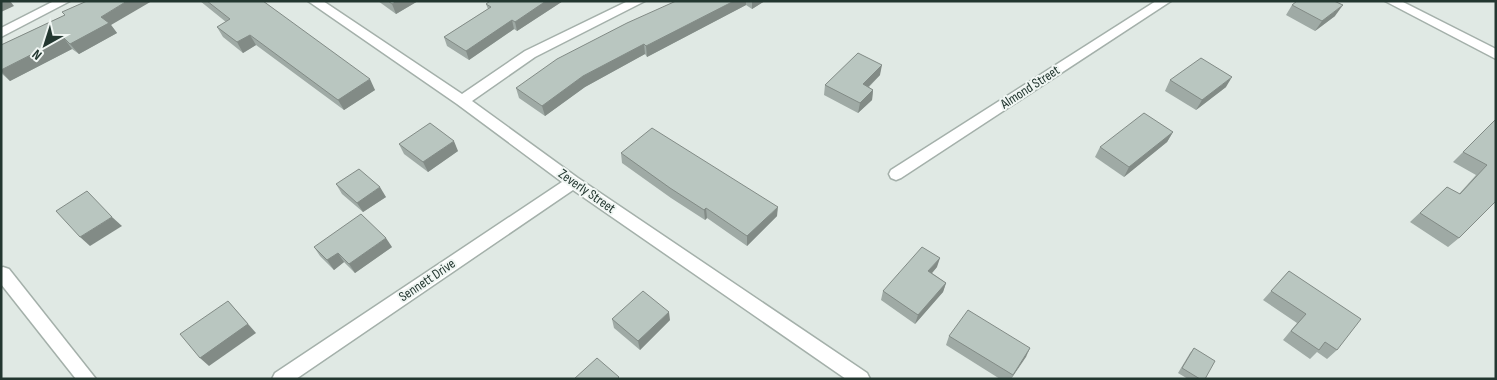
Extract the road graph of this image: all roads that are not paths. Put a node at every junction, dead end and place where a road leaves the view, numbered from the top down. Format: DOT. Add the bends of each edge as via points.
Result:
graph roads {
  1 [pos="64,1"];
  2 [pos="314,1"];
  3 [pos="639,1"];
  4 [pos="1165,1"];
  5 [pos="1391,1"];
  6 [pos="1,32"];
  7 [pos="1496,55"];
  8 [pos="462,101"];
  9 [pos="896,174"];
  10 [pos="573,182"];
  11 [pos="3,274"];
  12 [pos="87,379"];
  13 [pos="281,379"];
  14 [pos="861,379"];
  1 -- 6 [label="street"];
  2 -- 8 [label="street, Zeverly Street"];
  3 -- 8 [label="street" via="530,54"];
  4 -- 9 [label="street, Almond Street"];
  5 -- 7 [label="street"];
  8 -- 10 [label="street, Zeverly Street"];
  10 -- 13 [label="street, Sennett Drive"];
  10 -- 14 [label="street, Zeverly Street"];
  11 -- 12 [label="street"];
}
